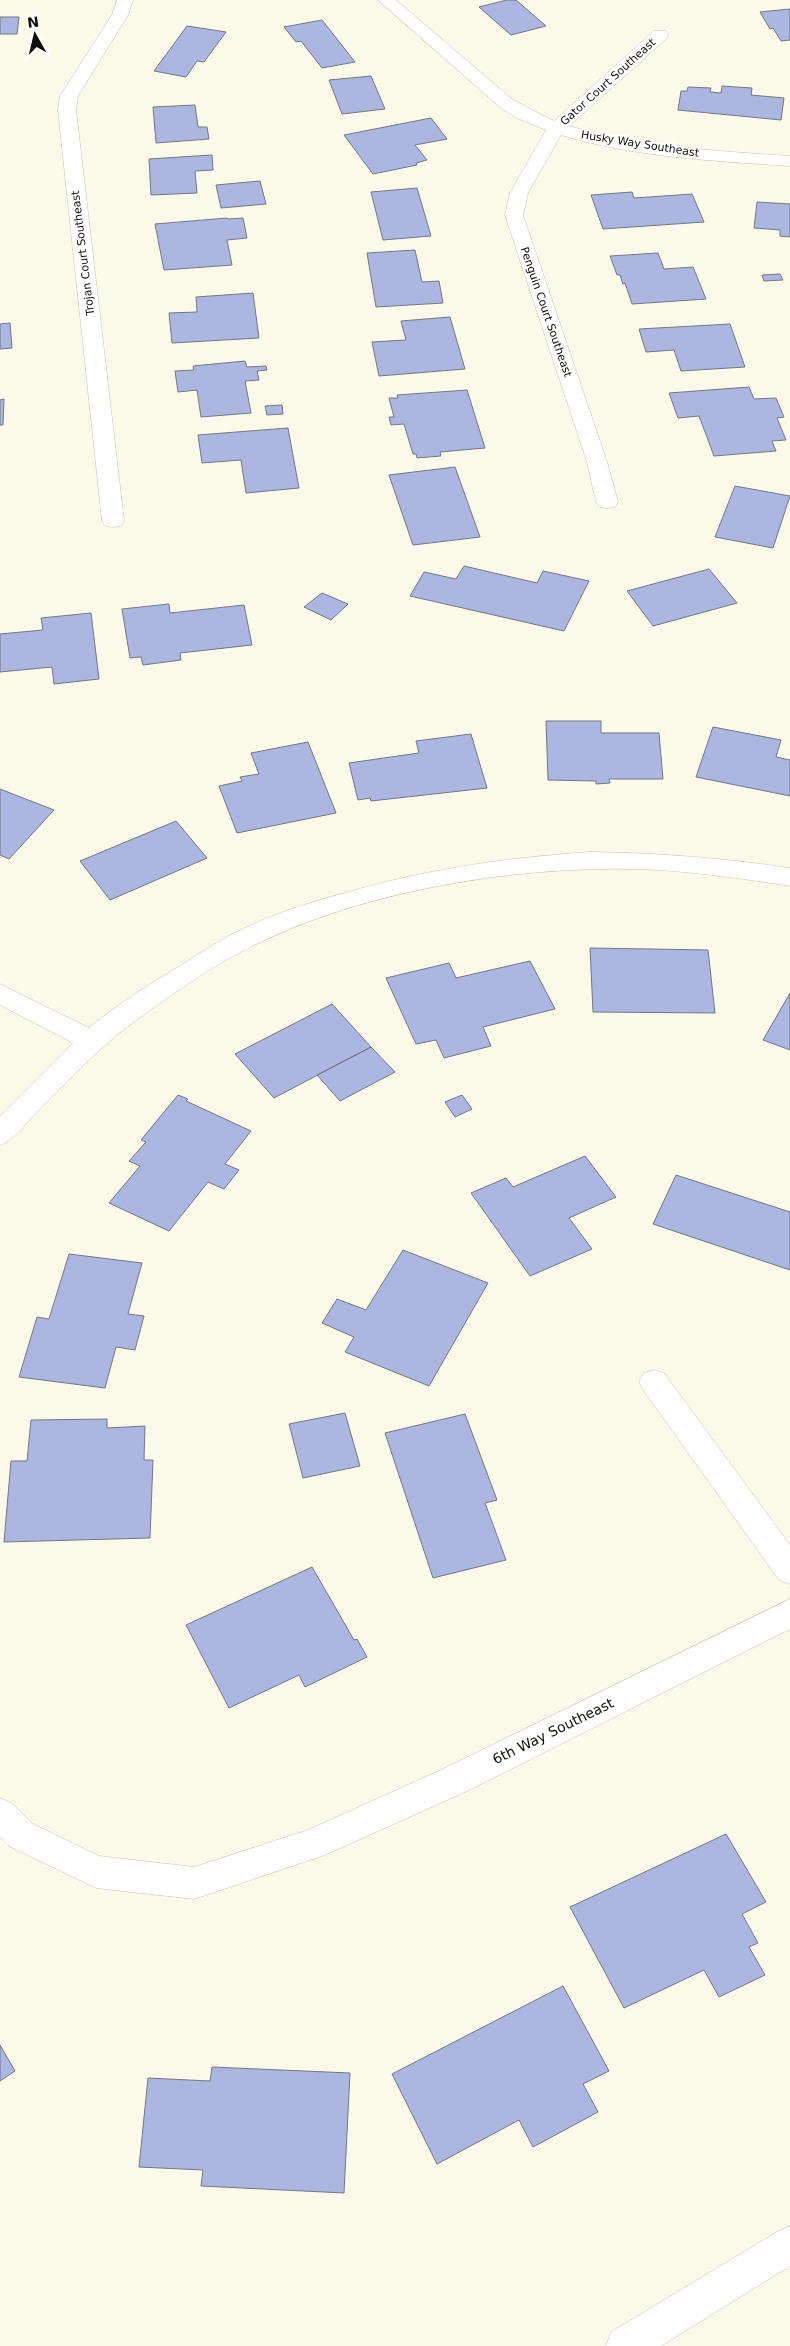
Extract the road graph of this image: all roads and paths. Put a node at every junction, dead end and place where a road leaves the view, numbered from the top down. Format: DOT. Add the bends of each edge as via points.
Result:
graph roads {
  1 [pos="125,0"];
  2 [pos="386,0"];
  3 [pos="660,35"];
  4 [pos="556,129"];
  5 [pos="790,161"];
  6 [pos="607,502"];
  7 [pos="114,521"];
  8 [pos="790,876"];
  9 [pos="0,993"];
  10 [pos="91,1041"];
  11 [pos="0,1135"];
  12 [pos="654,1382"];
  13 [pos="790,1570"];
  14 [pos="790,1613"];
  15 [pos="0,1814"];
  16 [pos="790,2245"];
  17 [pos="624,2346"];
  1 -- 7 [label="street, Trojan Court Southeast" via="120,15 69,96 67,110"];
  2 -- 4 [label="street, Husky Way Southeast" via="507,104 527,118"];
  3 -- 4 [label="street, Gator Court Southeast"];
  4 -- 5 [label="street, Husky Way Southeast" via="607,141 686,152"];
  4 -- 6 [label="street, Penguin Court Southeast" via="519,192 514,215 597,462"];
  8 -- 10 [label="street" via="708,864 624,858 525,864 414,882 345,900 263,930 186,974 132,1009"];
  9 -- 10 [label="street"];
  10 -- 11 [label="street"];
  12 -- 13 [label="street"];
  14 -- 15 [label="street, 6th Way Southeast" via="455,1780 313,1844 194,1883 96,1872 21,1835"];
  16 -- 17 [label="street"];
}
